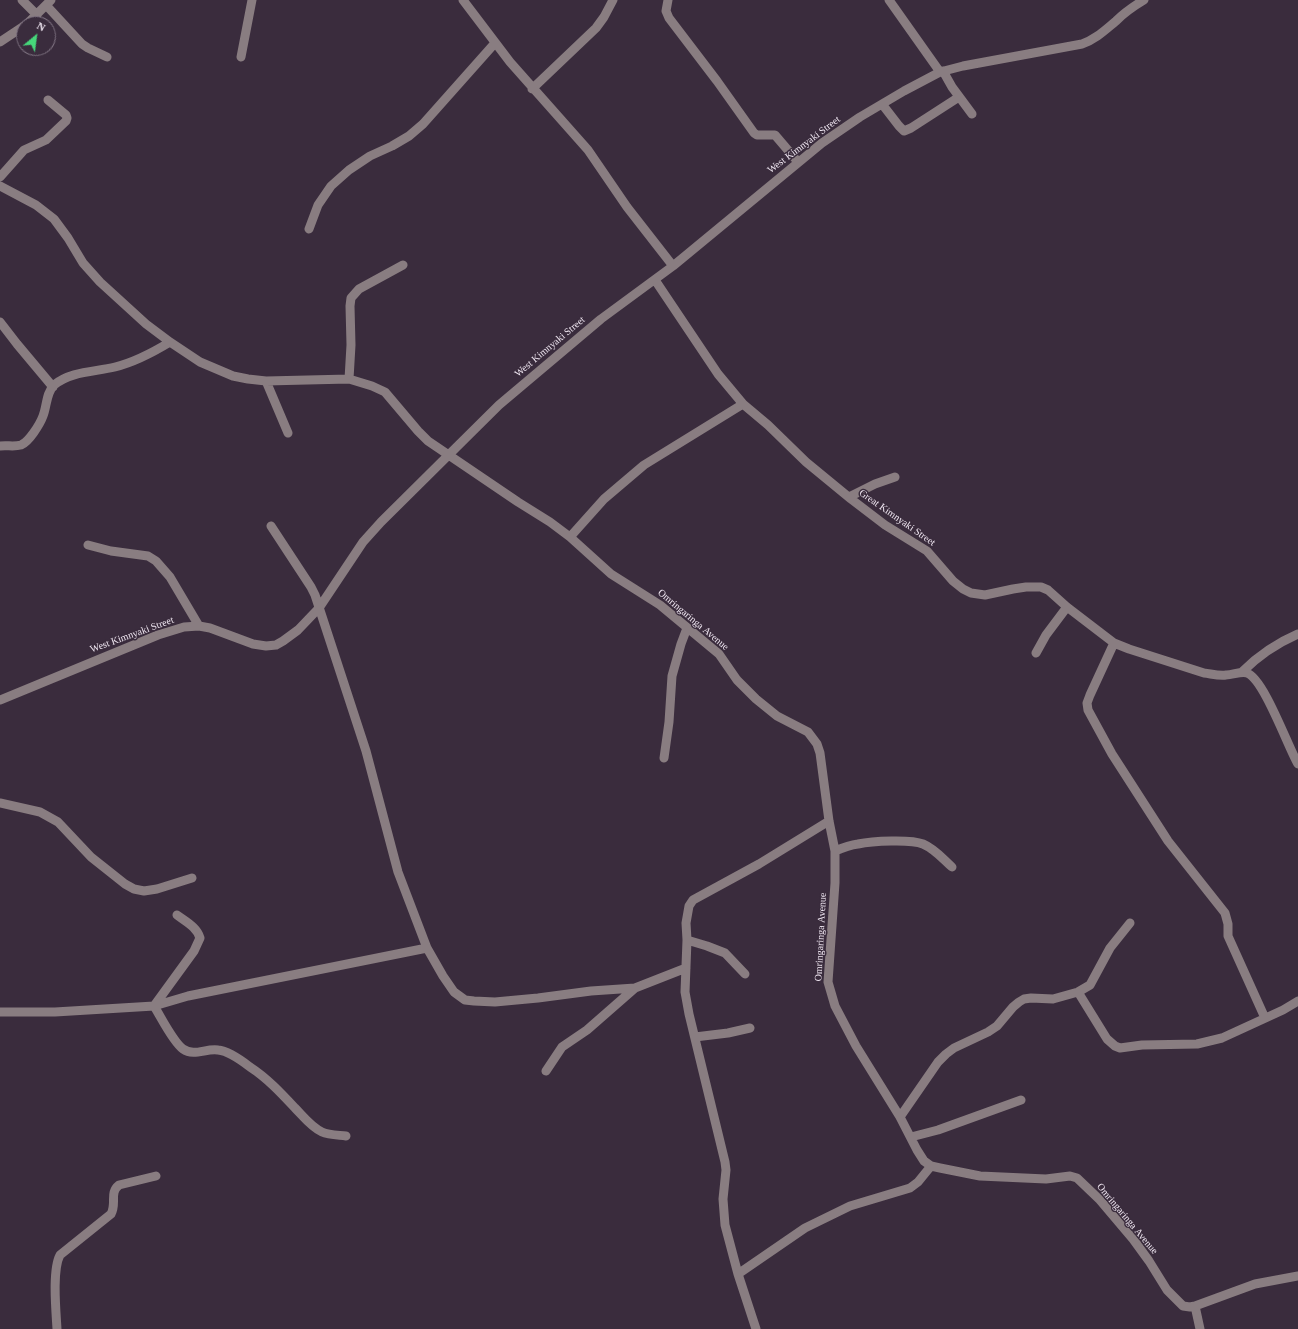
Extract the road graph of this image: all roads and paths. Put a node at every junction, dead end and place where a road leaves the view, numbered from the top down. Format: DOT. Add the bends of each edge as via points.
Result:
graph roads {
  1 [pos="22,0"];
  2 [pos="252,0"];
  3 [pos="463,0"];
  4 [pos="613,0"];
  5 [pos="668,0"];
  6 [pos="890,0"];
  7 [pos="1144,0"];
  8 [pos="49,3"];
  9 [pos="37,15"];
  10 [pos="16,31"];
  11 [pos="0,42"];
  12 [pos="495,42"];
  13 [pos="107,57"];
  14 [pos="241,57"];
  15 [pos="942,71"];
  16 [pos="532,89"];
  17 [pos="959,97"];
  18 [pos="48,100"];
  19 [pos="882,104"];
  20 [pos="972,114"];
  21 [pos="798,162"];
  22 [pos="0,177"];
  23 [pos="0,186"];
  24 [pos="309,229"];
  25 [pos="402,265"];
  26 [pos="673,266"];
  27 [pos="654,280"];
  28 [pos="0,322"];
  29 [pos="170,342"];
  30 [pos="349,379"];
  31 [pos="266,381"];
  32 [pos="53,387"];
  33 [pos="743,404"];
  34 [pos="288,433"];
  35 [pos="0,446"];
  36 [pos="449,455"];
  37 [pos="895,477"];
  38 [pos="849,497"];
  39 [pos="271,526"];
  40 [pos="570,537"];
  41 [pos="88,545"];
  42 [pos="1068,607"];
  43 [pos="319,608"];
  44 [pos="199,626"];
  45 [pos="687,628"];
  46 [pos="1298,634"];
  47 [pos="1114,643"];
  48 [pos="1036,652"];
  49 [pos="1242,672"];
  50 [pos="0,700"];
  51 [pos="664,758"];
  52 [pos="1298,764"];
  53 [pos="0,803"];
  54 [pos="829,821"];
  55 [pos="835,851"];
  56 [pos="952,867"];
  57 [pos="192,878"];
  58 [pos="177,915"];
  59 [pos="1130,923"];
  60 [pos="687,940"];
  61 [pos="427,948"];
  62 [pos="686,968"];
  63 [pos="745,974"];
  64 [pos="635,988"];
  65 [pos="1078,992"];
  66 [pos="1298,1001"];
  67 [pos="154,1006"];
  68 [pos="0,1012"];
  69 [pos="1265,1018"];
  70 [pos="750,1028"];
  71 [pos="695,1037"];
  72 [pos="546,1071"];
  73 [pos="1021,1100"];
  74 [pos="900,1117"];
  75 [pos="346,1136"];
  76 [pos="911,1136"];
  77 [pos="931,1166"];
  78 [pos="156,1176"];
  79 [pos="738,1274"];
  80 [pos="1298,1276"];
  81 [pos="1195,1306"];
  82 [pos="57,1329"];
  83 [pos="756,1329"];
  84 [pos="1200,1329"];
  1 -- 9 [label="street"];
  2 -- 14 [label="street"];
  3 -- 12 [label="street"];
  4 -- 16 [label="street" via="596,28"];
  5 -- 21 [label="street" via="666,11 669,18 718,81 747,125 757,135 775,135"];
  6 -- 15 [label="street"];
  7 -- 15 [label="street, West Kimnyaki Street" via="1093,40 1082,44"];
  8 -- 9 [label="street"];
  8 -- 13 [label="street" via="82,44"];
  10 -- 11 [label="street"];
  12 -- 16 [label="street"];
  12 -- 24 [label="street" via="423,124 392,146 349,170 331,186 318,205"];
  15 -- 17 [label="street"];
  15 -- 19 [label="street, West Kimnyaki Street"];
  16 -- 26 [label="street" via="588,150 627,207"];
  17 -- 19 [label="street" via="904,131"];
  17 -- 20 [label="street"];
  18 -- 22 [label="street" via="66,115 66,121 46,140 24,150"];
  19 -- 21 [label="street, West Kimnyaki Street"];
  21 -- 26 [label="street, West Kimnyaki Street"];
  23 -- 29 [label="street, Omringaringa Avenue" via="36,205 54,218 91,273"];
  25 -- 30 [label="street" via="359,289 351,298"];
  26 -- 27 [label="street, West Kimnyaki Street"];
  27 -- 33 [label="street, Great Kimnyaki Street" via="718,374"];
  27 -- 36 [label="street, West Kimnyaki Street" via="601,319 499,405"];
  28 -- 32 [label="street"];
  29 -- 31 [label="street, Omringaringa Avenue" via="196,359 233,376"];
  29 -- 32 [label="street" via="135,361 62,379"];
  30 -- 31 [label="street, Omringaringa Avenue"];
  30 -- 36 [label="street, Omringaringa Avenue" via="385,392 428,441"];
  31 -- 34 [label="street"];
  32 -- 35 [label="street" via="47,397 43,416 25,443"];
  33 -- 38 [label="street, Great Kimnyaki Street" via="806,462"];
  33 -- 40 [label="street" via="644,466 604,499"];
  36 -- 40 [label="street, Omringaringa Avenue"];
  36 -- 43 [label="street, West Kimnyaki Street" via="363,542"];
  37 -- 38 [label="street"];
  38 -- 42 [label="street, Great Kimnyaki Street" via="885,526 927,551 963,589 985,595 1041,587 1055,594"];
  39 -- 43 [label="street" via="311,587"];
  40 -- 45 [label="street, Omringaringa Avenue" via="611,574 651,598"];
  41 -- 44 [label="street" via="148,556 170,577"];
  42 -- 47 [label="street, Great Kimnyaki Street"];
  42 -- 48 [label="street"];
  43 -- 44 [label="street, West Kimnyaki Street" via="298,630 276,644 266,646 252,644"];
  43 -- 61 [label="street" via="366,751 398,872"];
  44 -- 50 [label="street, West Kimnyaki Street" via="158,634"];
  45 -- 51 [label="street" via="672,676"];
  45 -- 54 [label="street, Omringaringa Avenue" via="719,654 737,680 756,699 777,716 813,737 820,753"];
  46 -- 49 [label="street" via="1265,652"];
  47 -- 49 [label="street, Great Kimnyaki Street" via="1204,673 1228,675"];
  47 -- 69 [label="street" via="1087,702 1088,710 1112,754 1160,830 1225,913 1228,936"];
  49 -- 52 [label="street" via="1258,682"];
  53 -- 57 [label="street" via="40,812 58,822 91,856 134,889 157,890"];
  54 -- 55 [label="street, Omringaringa Avenue"];
  54 -- 60 [label="street" via="694,900 687,913"];
  55 -- 56 [label="street" via="869,842 912,842 932,849"];
  55 -- 74 [label="street, Omringaringa Avenue" via="828,982 830,994 856,1046"];
  58 -- 67 [label="street" via="191,924 200,941"];
  59 -- 65 [label="street" via="1110,948 1090,985"];
  60 -- 62 [label="street"];
  60 -- 63 [label="street" via="725,953"];
  61 -- 64 [label="street" via="454,992 465,1000 495,1002"];
  61 -- 67 [label="street" via="188,996"];
  62 -- 64 [label="street"];
  62 -- 71 [label="street" via="685,992"];
  64 -- 72 [label="street" via="587,1030 562,1047"];
  65 -- 69 [label="street" via="1108,1039 1120,1048 1196,1044 1222,1038"];
  65 -- 74 [label="street" via="1053,999 1031,998 1019,1002 997,1026 946,1054"];
  66 -- 69 [label="street"];
  67 -- 68 [label="street" via="55,1012"];
  67 -- 75 [label="street" via="182,1049 195,1053 216,1050 227,1053 265,1078 320,1131"];
  70 -- 71 [label="street"];
  71 -- 79 [label="street" via="725,1162 725,1225"];
  73 -- 76 [label="street" via="938,1130"];
  74 -- 76 [label="street, Omringaringa Avenue"];
  76 -- 77 [label="street, Omringaringa Avenue" via="924,1161"];
  77 -- 79 [label="street" via="910,1188 850,1206 805,1228"];
  77 -- 81 [label="street, Omringaringa Avenue" via="980,1176 1077,1178 1100,1200 1133,1239 1171,1294 1183,1306"];
  78 -- 82 [label="street" via="115,1188 114,1208 111,1214 60,1255 56,1279"];
  79 -- 83 [label="street"];
  80 -- 81 [label="street" via="1255,1284"];
  81 -- 84 [label="street"];
}
